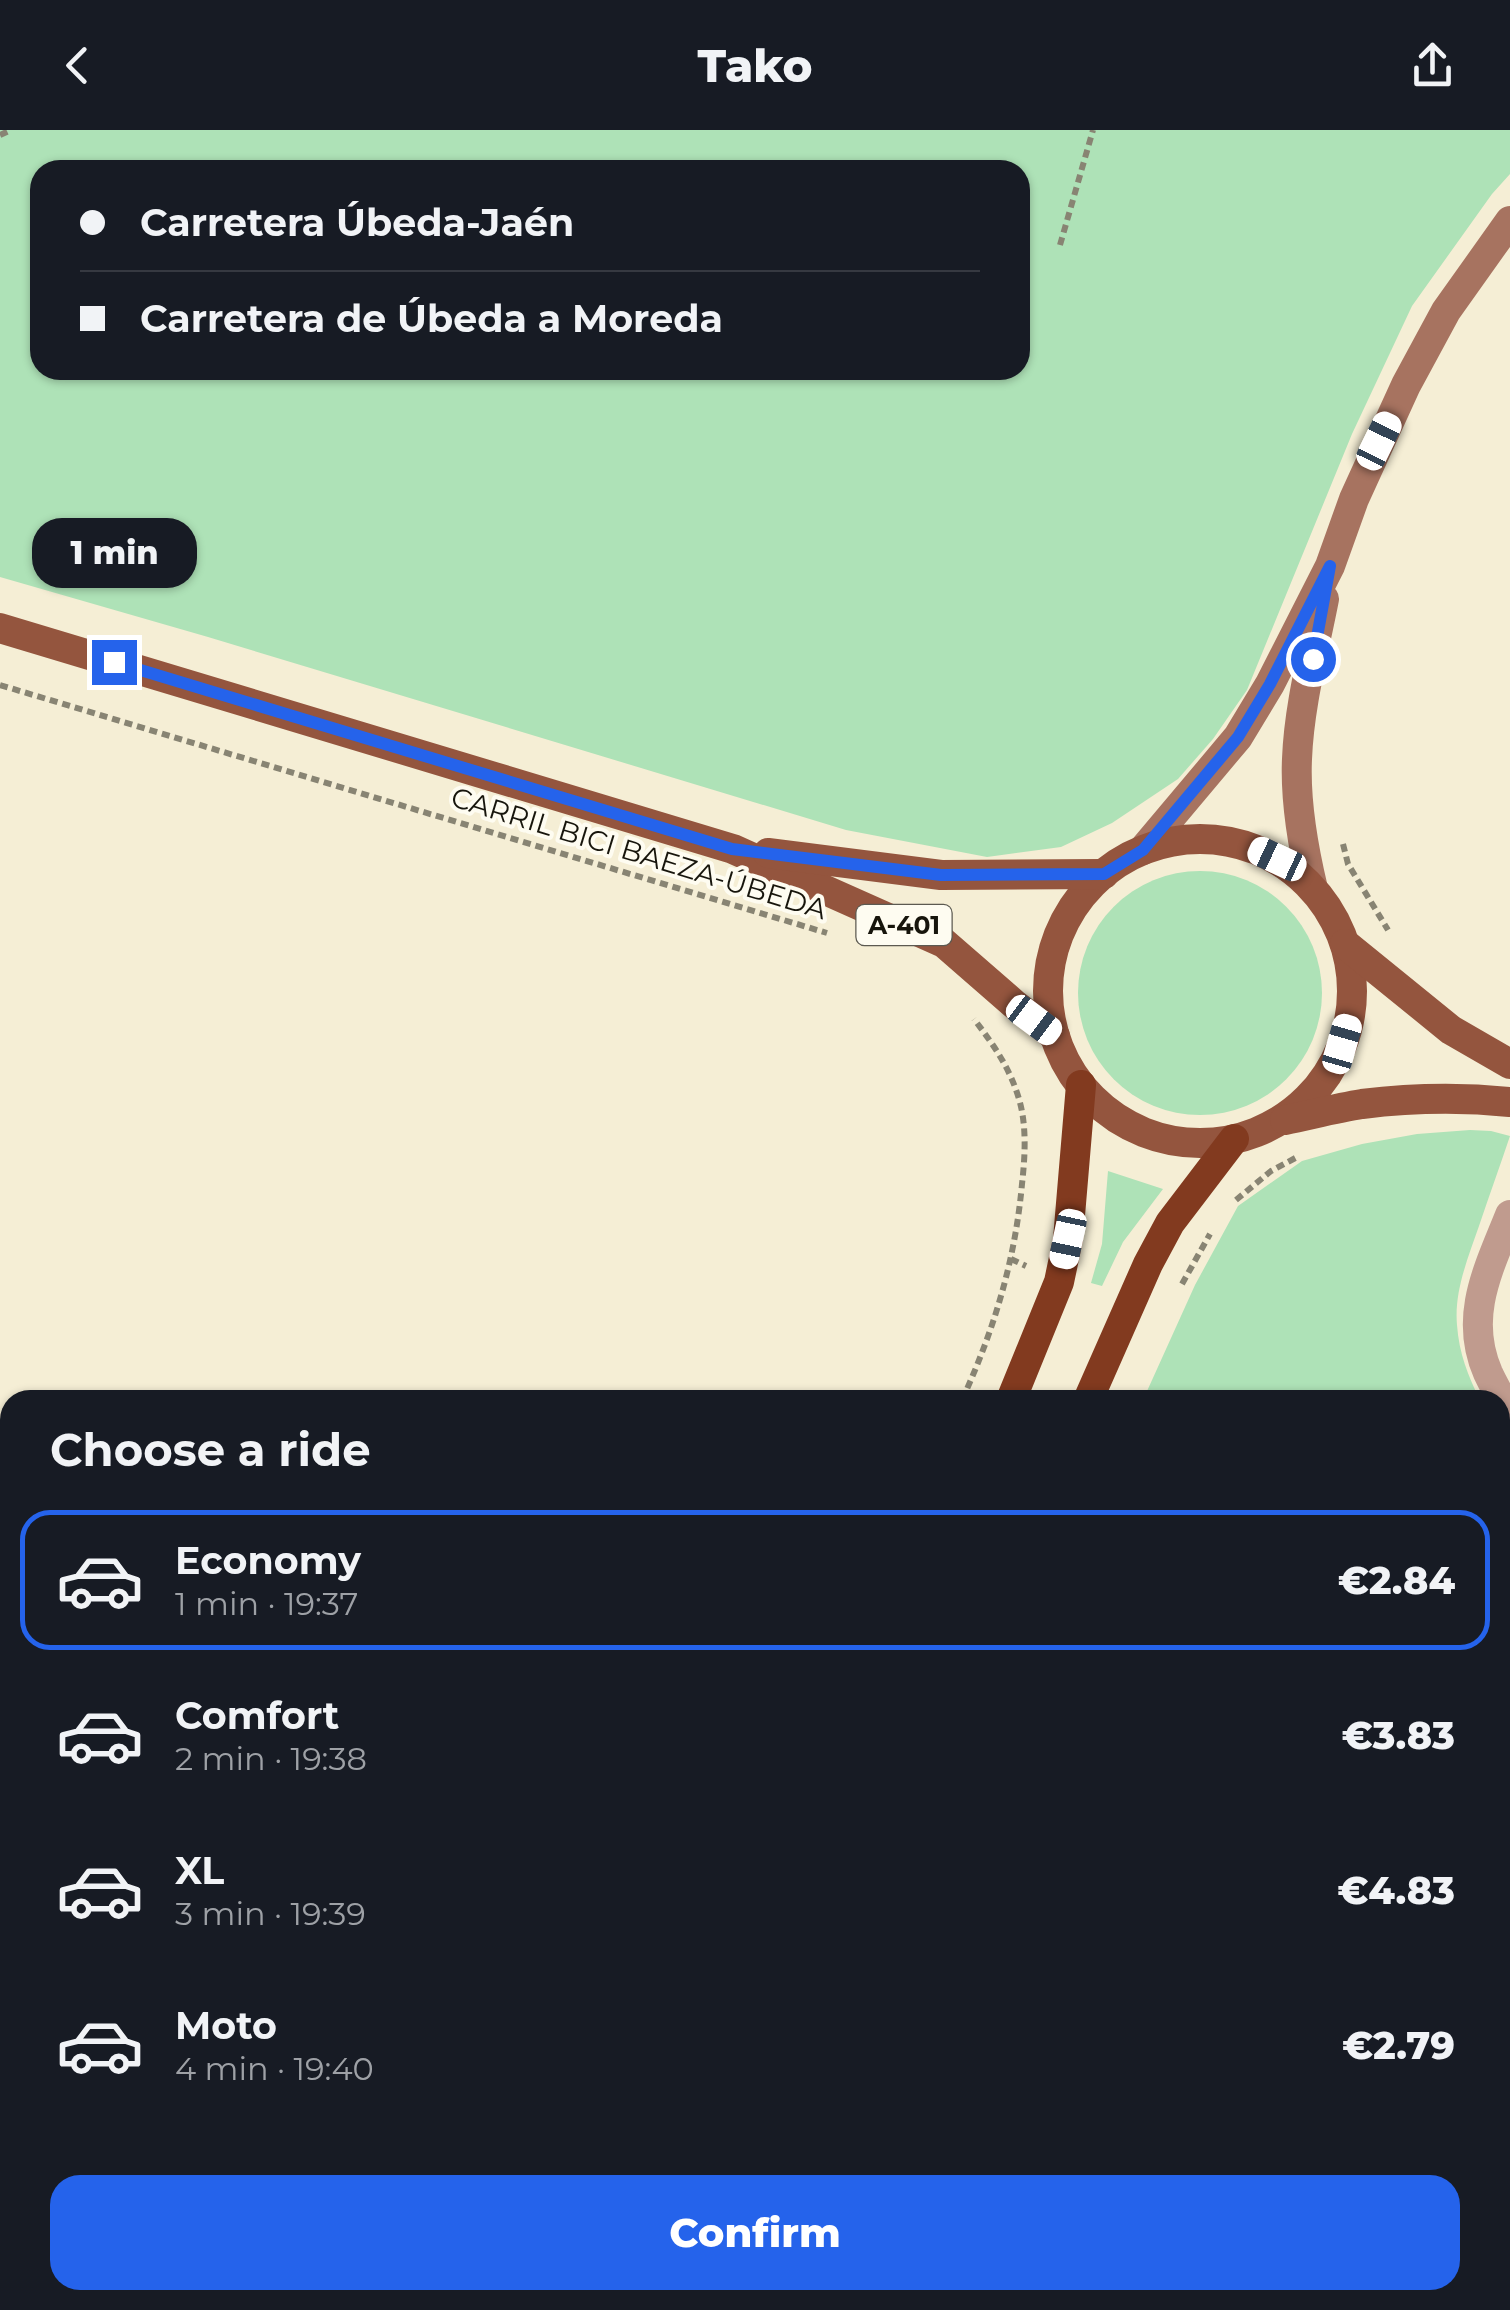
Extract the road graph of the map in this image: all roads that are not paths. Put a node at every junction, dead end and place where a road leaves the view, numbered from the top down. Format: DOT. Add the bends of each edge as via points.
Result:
graph roads {
  1 [pos="1510,221"];
  2 [pos="1330,566"];
  3 [pos="0,628"];
  4 [pos="732,849"];
  5 [pos="1143,850"];
  6 [pos="1104,874"];
  7 [pos="1313,889"];
  8 [pos="1345,944"];
  9 [pos="1055,1036"];
  10 [pos="1510,1064"];
  11 [pos="1081,1086"];
  12 [pos="1510,1102"];
  13 [pos="1277,1122"];
  14 [pos="1234,1139"];
  15 [pos="1510,1215"];
  16 [pos="1016,1390"];
  17 [pos="1092,1390"];
  18 [pos="1497,1390"];
  1 -- 2 [label="street" via="1446,312 1406,386"];
  2 -- 5 [label="street" via="1238,737"];
  2 -- 7 [label="street" via="1297,762"];
  3 -- 4 [label="main road, A-401"];
  4 -- 6 [label="main road, A-401" via="941,875"];
  4 -- 9 [label="main road, A-401" via="944,943"];
  5 -- 6 [label="main road, A-401"];
  5 -- 7 [label="main road, A-401" via="1188,840 1235,842 1277,859"];
  6 -- 9 [label="main road, A-401" via="1073,907 1055,948 1048,992"];
  7 -- 8 [label="main road, A-401"];
  8 -- 10 [label="main road, A-401" via="1451,1030"];
  8 -- 13 [label="main road, A-401" via="1352,994 1342,1044 1316,1089"];
  9 -- 11 [label="main road, A-401"];
  11 -- 14 [label="main road, A-401" via="1112,1115 1150,1134 1192,1143"];
  11 -- 16 [label="highway" via="1062,1268"];
  12 -- 13 [label="main road, A-401" via="1423,1098"];
  13 -- 14 [label="main road, A-401"];
  14 -- 17 [label="highway" via="1170,1222"];
  15 -- 18 [label="street" via="1476,1322"];
}
